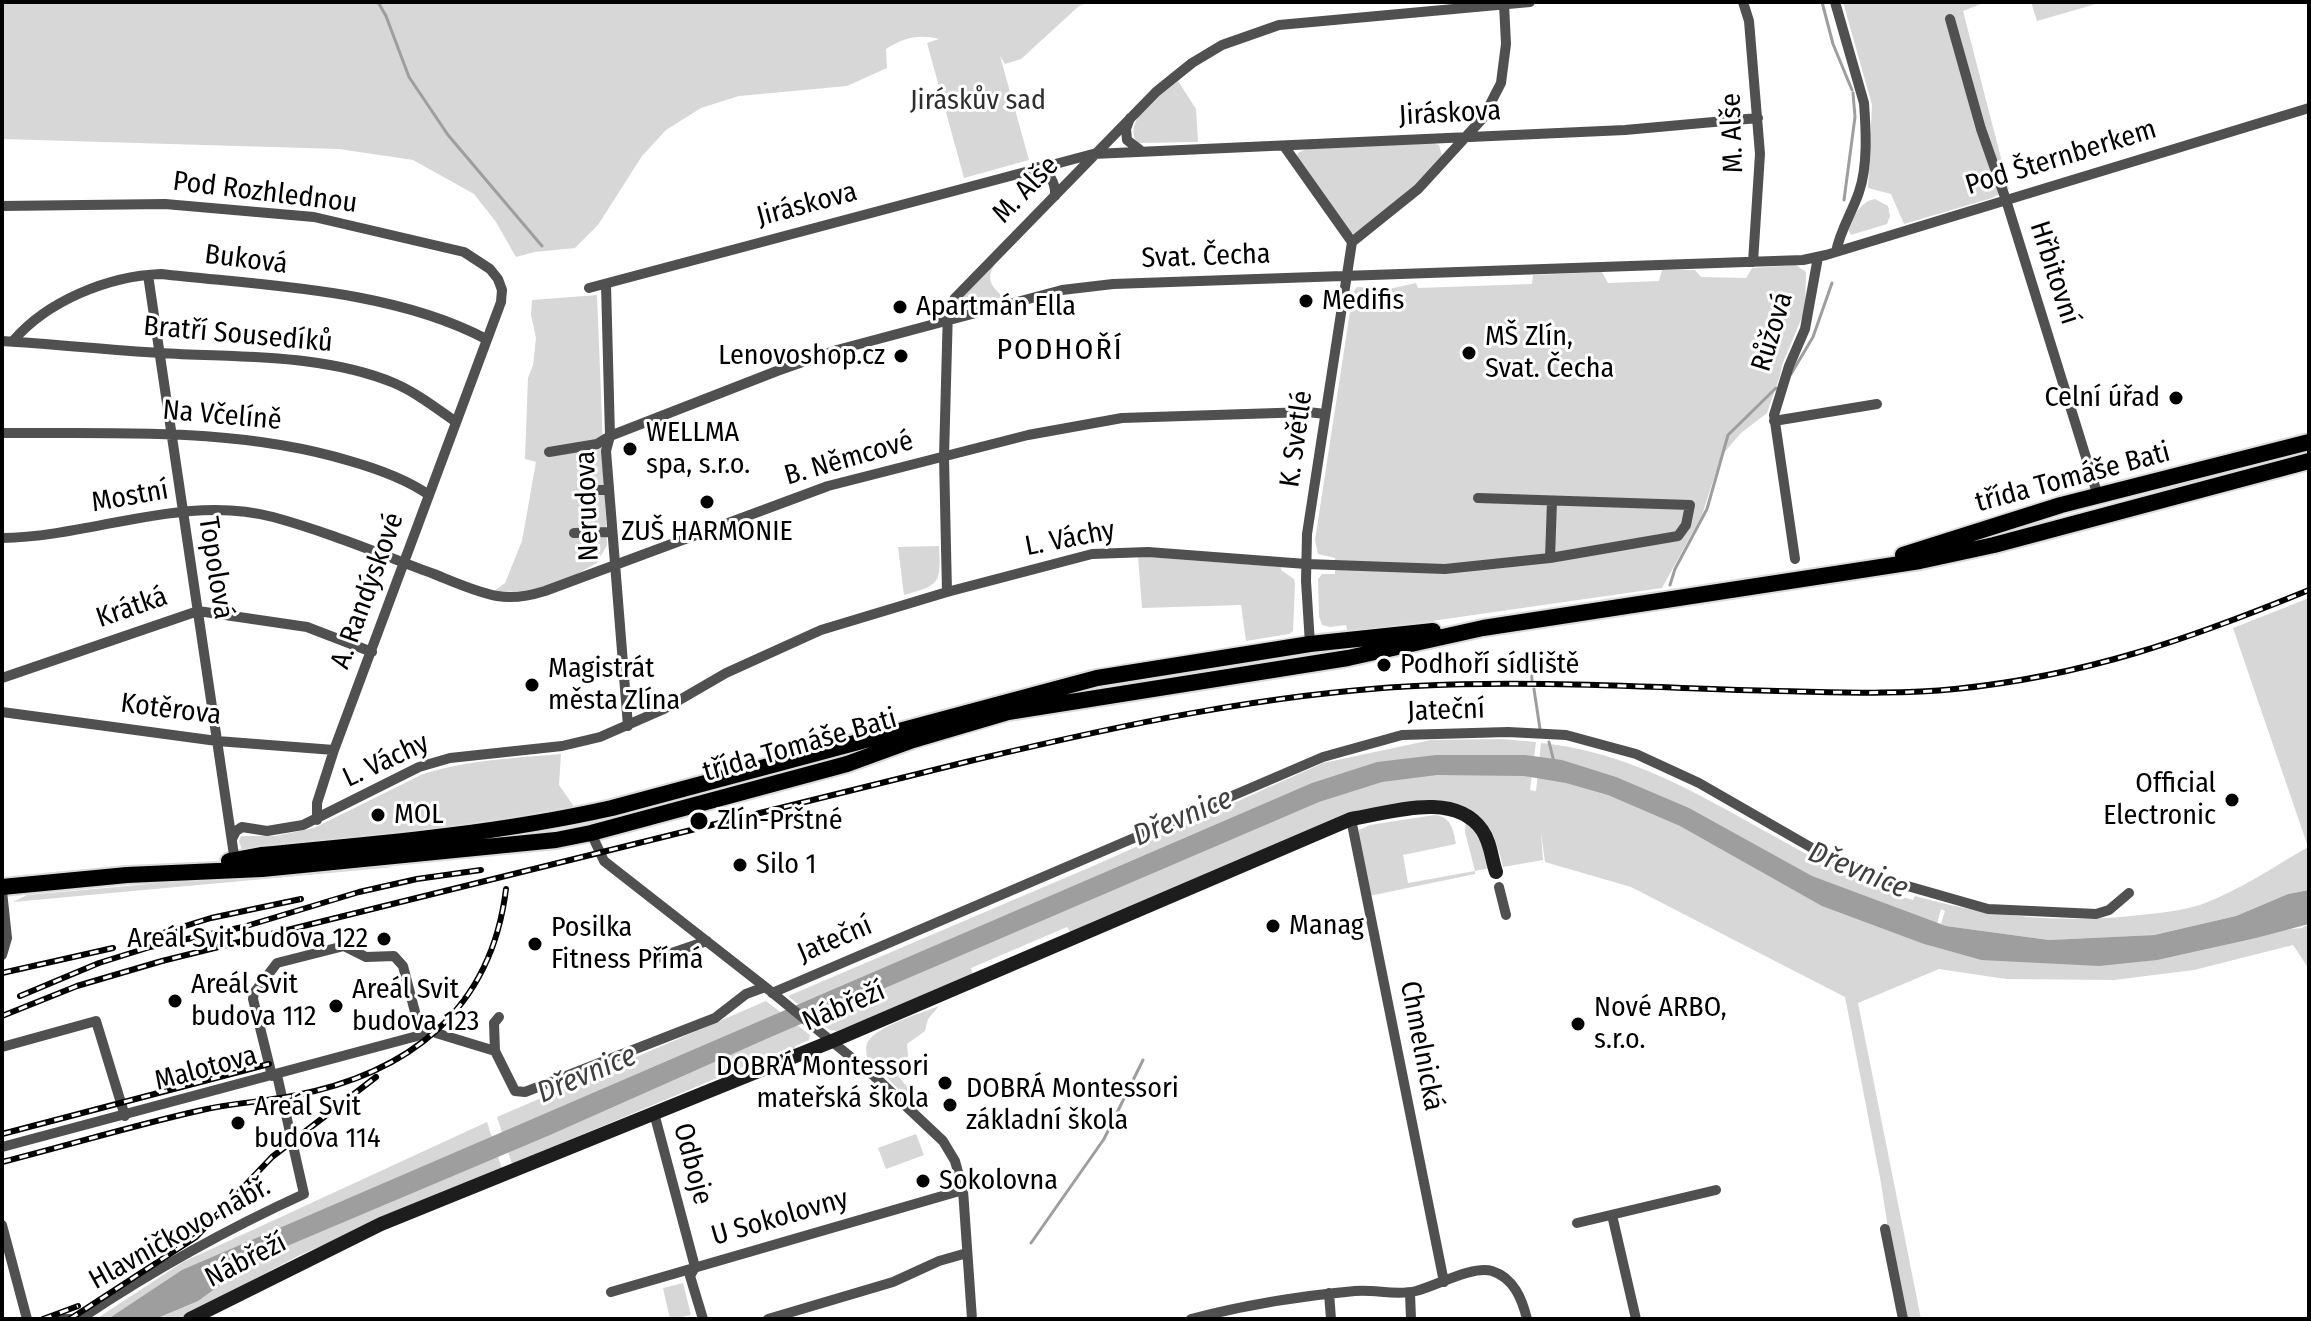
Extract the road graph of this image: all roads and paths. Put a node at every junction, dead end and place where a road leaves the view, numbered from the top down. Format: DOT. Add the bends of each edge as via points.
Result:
graph roads {
  1 [pos="1399,2"];
  2 [pos="1530,2"];
  3 [pos="1743,2"];
  4 [pos="1835,2"];
  5 [pos="1504,4"];
  6 [pos="1400,14"];
  7 [pos="1950,19"];
  8 [pos="2309,108"];
  9 [pos="1131,116"];
  10 [pos="1758,118"];
  11 [pos="1465,137"];
  12 [pos="1284,146"];
  13 [pos="1144,152"];
  14 [pos="1093,154"];
  15 [pos="1037,167"];
  16 [pos="1055,196"];
  17 [pos="2006,200"];
  18 [pos="2,206"];
  19 [pos="1352,242"];
  20 [pos="1827,255"];
  21 [pos="1753,262"];
  22 [pos="148,275"];
  23 [pos="1346,276"];
  24 [pos="606,284"];
  25 [pos="589,288"];
  26 [pos="502,290"];
  27 [pos="946,321"];
  28 [pos="486,339"];
  29 [pos="7,341"];
  30 [pos="159,353"];
  31 [pos="1877,404"];
  32 [pos="1325,414"];
  33 [pos="1774,421"];
  34 [pos="456,422"];
  35 [pos="2,433"];
  36 [pos="171,434"];
  37 [pos="610,436"];
  38 [pos="2309,442"];
  39 [pos="549,452"];
  40 [pos="944,457"];
  41 [pos="2309,461"];
  42 [pos="593,490"];
  43 [pos="609,490"];
  44 [pos="429,495"];
  45 [pos="2098,496"];
  46 [pos="1478,498"];
  47 [pos="1552,501"];
  48 [pos="183,512"];
  49 [pos="2109,515"];
  50 [pos="612,532"];
  51 [pos="574,533"];
  52 [pos="2,538"];
  53 [pos="1550,558"];
  54 [pos="1795,559"];
  55 [pos="403,563"];
  56 [pos="1306,564"];
  57 [pos="614,566"];
  58 [pos="1852,571"];
  59 [pos="947,592"];
  60 [pos="198,611"];
  61 [pos="1483,628"];
  62 [pos="1310,644"];
  63 [pos="372,652"];
  64 [pos="1313,664"];
  65 [pos="2,678"];
  66 [pos="2,712"];
  67 [pos="628,726"];
  68 [pos="217,741"];
  69 [pos="334,750"];
  70 [pos="585,814"];
  71 [pos="1351,819"];
  72 [pos="317,820"];
  73 [pos="591,833"];
  74 [pos="232,839"];
  75 [pos="235,865"];
  76 [pos="1498,879"];
  77 [pos="2,889"];
  78 [pos="2129,893"];
  79 [pos="1506,915"];
  80 [pos="707,941"];
  81 [pos="2,955"];
  82 [pos="654,959"];
  83 [pos="772,993"];
  84 [pos="499,1017"];
  85 [pos="421,1035"];
  86 [pos="824,1036"];
  87 [pos="2,1047"];
  88 [pos="495,1051"];
  89 [pos="275,1076"];
  90 [pos="654,1113"];
  91 [pos="125,1116"];
  92 [pos="2,1147"];
  93 [pos="963,1190"];
  94 [pos="1716,1190"];
  95 [pos="1612,1215"];
  96 [pos="1577,1223"];
  97 [pos="2,1225"];
  98 [pos="1885,1229"];
  99 [pos="967,1253"];
  100 [pos="695,1267"];
  101 [pos="1444,1282"];
  102 [pos="611,1292"];
  103 [pos="1329,1293"];
  104 [pos="1410,1293"];
  105 [pos="1226,1315"];
  106 [pos="27,1319"];
  107 [pos="60,1319"];
  108 [pos="80,1319"];
  109 [pos="190,1319"];
  110 [pos="703,1319"];
  111 [pos="768,1319"];
  112 [pos="972,1319"];
  113 [pos="1191,1319"];
  114 [pos="1331,1319"];
  115 [pos="1411,1319"];
  116 [pos="1527,1319"];
  117 [pos="1636,1319"];
  118 [pos="1903,1319"];
  1 -- 6 [label="street"];
  2 -- 5 [label="street, M. Alše"];
  3 -- 10 [label="street, M. Alše"];
  4 -- 20 [label="street, Růžová" via="1864,103 1863,180"];
  5 -- 6 [label="street, M. Alše"];
  5 -- 11 [label="street" via="1501,83 1483,118"];
  6 -- 9 [label="street, M. Alše" via="1279,25 1245,35 1192,63"];
  7 -- 17 [label="street, Hřbitovní"];
  8 -- 17 [label="street, Pod Šternberkem"];
  9 -- 13 [label="street" via="1127,140"];
  9 -- 14 [label="street, M. Alše"];
  10 -- 11 [label="street, Jiráskova"];
  10 -- 21 [label="street, M. Alše"];
  11 -- 12 [label="street, Jiráskova"];
  11 -- 19 [label="street" via="1418,189"];
  12 -- 13 [label="street, Jiráskova"];
  12 -- 19 [label="street"];
  13 -- 14 [label="street, Jiráskova"];
  14 -- 15 [label="street, Jiráskova"];
  14 -- 16 [label="street, M. Alše"];
  15 -- 16 [label="street" via="1051,178"];
  15 -- 24 [label="street, Jiráskova"];
  16 -- 27 [label="street, M. Alše" via="955,298"];
  17 -- 20 [label="street, Pod Šternberkem"];
  17 -- 45 [label="street, Hřbitovní"];
  18 -- 26 [label="street, Pod Rozhlednou" via="165,204 314,217 464,252 490,269"];
  19 -- 23 [label="street, K. Světlé"];
  20 -- 21 [label="street, Svat. Čecha"];
  20 -- 33 [label="street, Růžová"];
  21 -- 23 [label="street, Svat. Čecha"];
  22 -- 28 [label="street, Buková" via="373,300 459,324"];
  22 -- 29 [label="street, Buková" via="97,287 48,309"];
  22 -- 30 [label="street, Topolová"];
  23 -- 27 [label="street, Svat. Čecha" via="1087,286"];
  23 -- 32 [label="street, K. Světlé"];
  24 -- 25 [label="street, Jiráskova"];
  24 -- 37 [label="street, Nerudova"];
  26 -- 28 [label="street, A. Randýskové"];
  27 -- 37 [label="street, Svat. Čecha" via="837,350"];
  27 -- 40 [label="street, M. Alše"];
  28 -- 34 [label="street, A. Randýskové"];
  29 -- 30 [label="street, Bratří Sousedíků"];
  30 -- 34 [label="street, Bratří Sousedíků" via="306,361 358,371 417,395"];
  30 -- 36 [label="street, Topolová"];
  31 -- 33 [label="street"];
  32 -- 40 [label="street, B. Němcové" via="1122,418"];
  32 -- 56 [label="street, K. Světlé"];
  33 -- 54 [label="street, Růžová"];
  34 -- 44 [label="street, A. Randýskové"];
  35 -- 36 [label="street, Na Včelíně"];
  36 -- 44 [label="street, Na Včelíně" via="240,437 307,449 366,466"];
  36 -- 48 [label="street, Topolová"];
  37 -- 39 [label="street, Svat. Čecha" via="597,444"];
  37 -- 43 [label="street, Nerudova"];
  38 -- 45 [label="main road, třída Tomáše Bati"];
  40 -- 57 [label="street, B. Němcové" via="828,486"];
  40 -- 59 [label="street, M. Alše"];
  41 -- 49 [label="main road, třída Tomáše Bati"];
  42 -- 43 [label="street"];
  43 -- 50 [label="street, Nerudova"];
  44 -- 55 [label="street, A. Randýskové"];
  45 -- 49 [label="main road"];
  45 -- 58 [label="main road, třída Tomáše Bati"];
  46 -- 47 [label="street, L. Váchy"];
  47 -- 53 [label="street"];
  47 -- 53 [label="street, L. Váchy" via="1690,505 1678,536"];
  48 -- 52 [label="street, Mostní" via="65,533"];
  48 -- 55 [label="street, Mostní" via="223,509 271,516"];
  48 -- 60 [label="street, Topolová"];
  49 -- 58 [label="main road, třída Tomáše Bati" via="1994,545"];
  50 -- 51 [label="street"];
  50 -- 57 [label="street, Nerudova"];
  53 -- 56 [label="street, L. Váchy" via="1445,569"];
  55 -- 57 [label="street, B. Němcové" via="485,593 513,597"];
  55 -- 63 [label="street, A. Randýskové"];
  56 -- 59 [label="street, L. Váchy" via="1119,552 1073,558"];
  56 -- 62 [label="street, K. Světlé"];
  57 -- 67 [label="street, Nerudova"];
  58 -- 61 [label="main road, třída Tomáše Bati"];
  59 -- 67 [label="street, L. Váchy" via="821,630"];
  60 -- 63 [label="street, Krátká" via="307,627"];
  60 -- 65 [label="street, Krátká"];
  60 -- 68 [label="street, Topolová"];
  61 -- 62 [label="main road, třída Tomáše Bati"];
  61 -- 64 [label="main road, třída Tomáše Bati"];
  62 -- 64 [label="main road"];
  62 -- 70 [label="main road, třída Tomáše Bati" via="1085,681"];
  63 -- 69 [label="street, A. Randýskové"];
  64 -- 73 [label="main road, třída Tomáše Bati" via="1008,712 847,764"];
  66 -- 68 [label="street, Kotěrova"];
  67 -- 72 [label="street, L. Váchy" via="562,746 428,764"];
  68 -- 69 [label="street, Kotěrova"];
  68 -- 74 [label="street, Topolová"];
  69 -- 72 [label="street, A. Randýskové" via="317,803"];
  70 -- 73 [label="main road"];
  70 -- 75 [label="main road, třída Tomáše Bati" via="495,830 261,855"];
  71 -- 76 [label="street, Nábřeží" via="1422,807 1459,811 1473,819 1491,846"];
  71 -- 86 [label="street, Nábřeží"];
  71 -- 101 [label="street, Chmelnická"];
  72 -- 74 [label="street" via="275,831 242,827"];
  73 -- 75 [label="main road, třída Tomáše Bati" via="262,869"];
  73 -- 80 [label="street" via="604,861"];
  74 -- 75 [label="street, Topolová"];
  75 -- 77 [label="main road, třída Tomáše Bati"];
  76 -- 79 [label="street, Nábřeží"];
  77 -- 81 [label="street" via="7,938"];
  78 -- 83 [label="street, Jateční" via="2096,914 1988,909 1883,879 1819,852 1699,783 1636,754 1566,735 1426,734 1374,741 1323,757"];
  80 -- 82 [label="street"];
  80 -- 83 [label="street"];
  83 -- 86 [label="street"];
  83 -- 88 [label="street" via="746,994 715,1018 525,1092 515,1091 509,1083"];
  84 -- 88 [label="street" via="494,1023"];
  85 -- 88 [label="street, Malotova" via="435,1028 436,1033"];
  85 -- 89 [label="street, Malotova"];
  85 -- 89 [label="street" via="403,966 394,956 366,957 344,946 277,963 253,999"];
  86 -- 90 [label="street, Nábřeží"];
  86 -- 93 [label="street" via="943,1141"];
  87 -- 91 [label="street" via="96,1021"];
  89 -- 91 [label="street, Malotova"];
  89 -- 108 [label="street, Hlavničkovo nábř." via="304,1194 203,1243"];
  90 -- 100 [label="street, Odboje"];
  90 -- 109 [label="street, Nábřeží" via="381,1224"];
  91 -- 92 [label="street, Malotova"];
  93 -- 99 [label="street"];
  93 -- 100 [label="street, U Sokolovny"];
  94 -- 95 [label="street"];
  95 -- 96 [label="street"];
  95 -- 117 [label="street"];
  97 -- 106 [label="street"];
  98 -- 118 [label="street"];
  99 -- 111 [label="street" via="893,1282"];
  99 -- 112 [label="street"];
  100 -- 102 [label="street, U Sokolovny"];
  100 -- 110 [label="street, Odboje" via="690,1276"];
  101 -- 104 [label="street"];
  101 -- 116 [label="street" via="1478,1270 1492,1271 1517,1292"];
  103 -- 104 [label="street"];
  103 -- 105 [label="street"];
  103 -- 114 [label="street"];
  104 -- 115 [label="street"];
  105 -- 113 [label="street"];
  107 -- 108 [label="street"];
}
